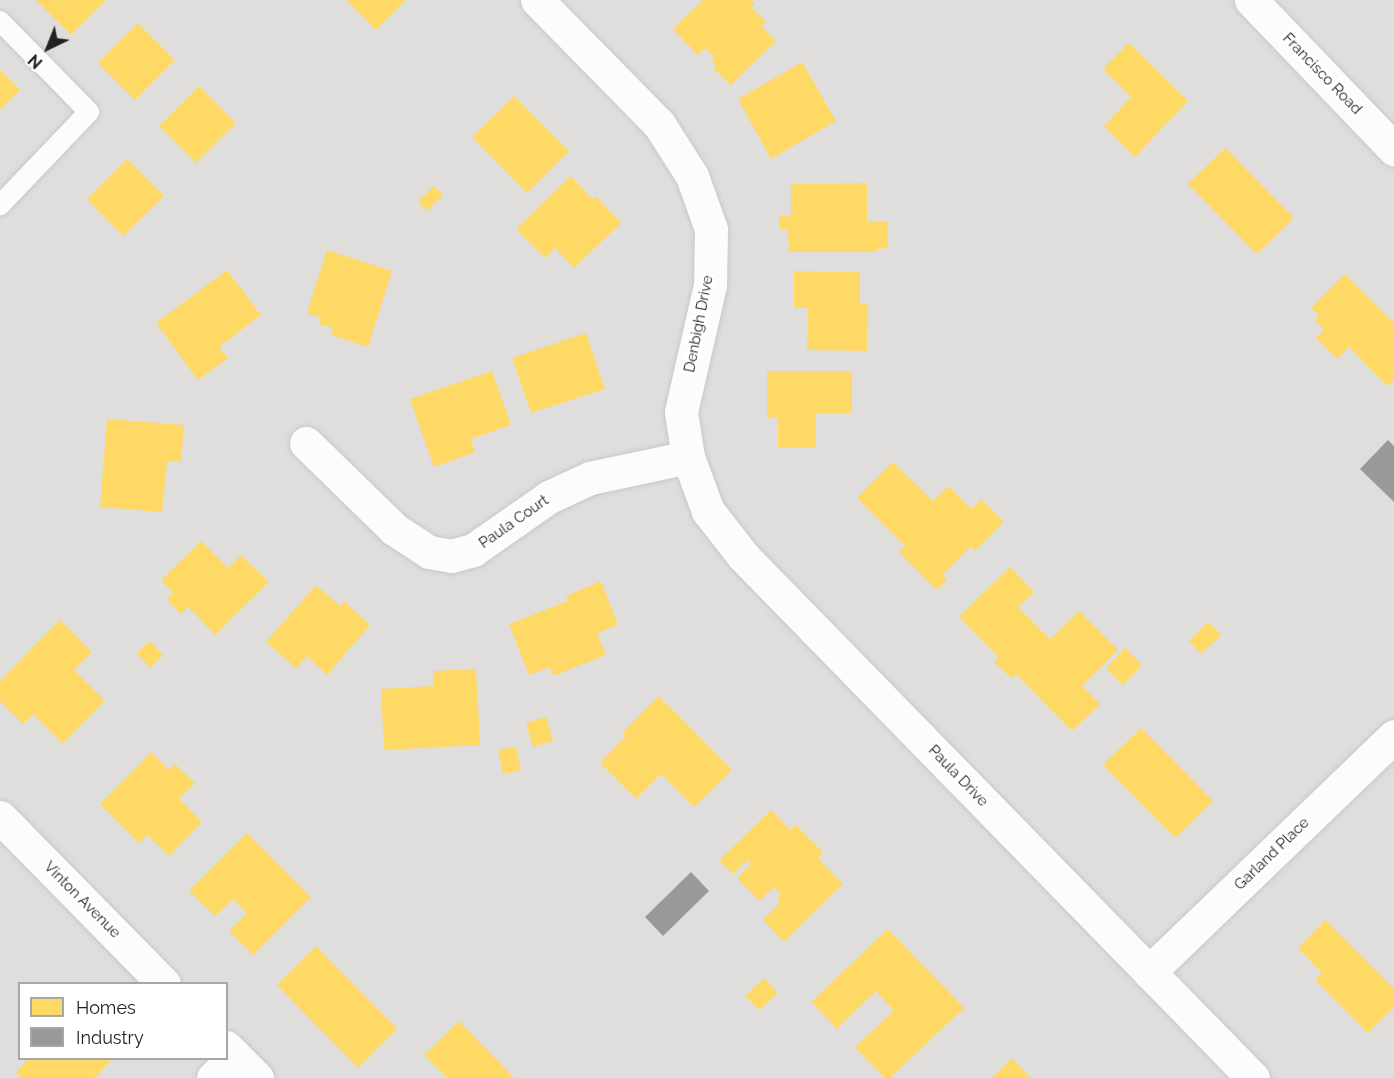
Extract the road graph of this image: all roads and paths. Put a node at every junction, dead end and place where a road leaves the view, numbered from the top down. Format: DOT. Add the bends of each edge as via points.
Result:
graph roads {
  1 [pos="537,0"];
  2 [pos="1251,0"];
  3 [pos="0,21"];
  4 [pos="1394,149"];
  5 [pos="0,205"];
  6 [pos="306,443"];
  7 [pos="688,457"];
  8 [pos="1394,736"];
  9 [pos="0,817"];
  10 [pos="1149,972"];
  11 [pos="162,982"];
  12 [pos="1253,1078"];
  1 -- 7 [label="street, Denbigh Drive" via="659,124 692,176 711,229 710,285 681,412"];
  2 -- 4 [label="street, Francisco Road"];
  3 -- 5 [label="lane" via="89,112"];
  6 -- 7 [label="street, Paula Court" via="394,529 429,552 451,556 473,550 549,497 590,478"];
  7 -- 10 [label="street, Paula Drive" via="708,511 743,556"];
  8 -- 10 [label="street, Garland Place"];
  9 -- 11 [label="street, Vinton Avenue"];
  10 -- 12 [label="street, Paula Drive"];
}
